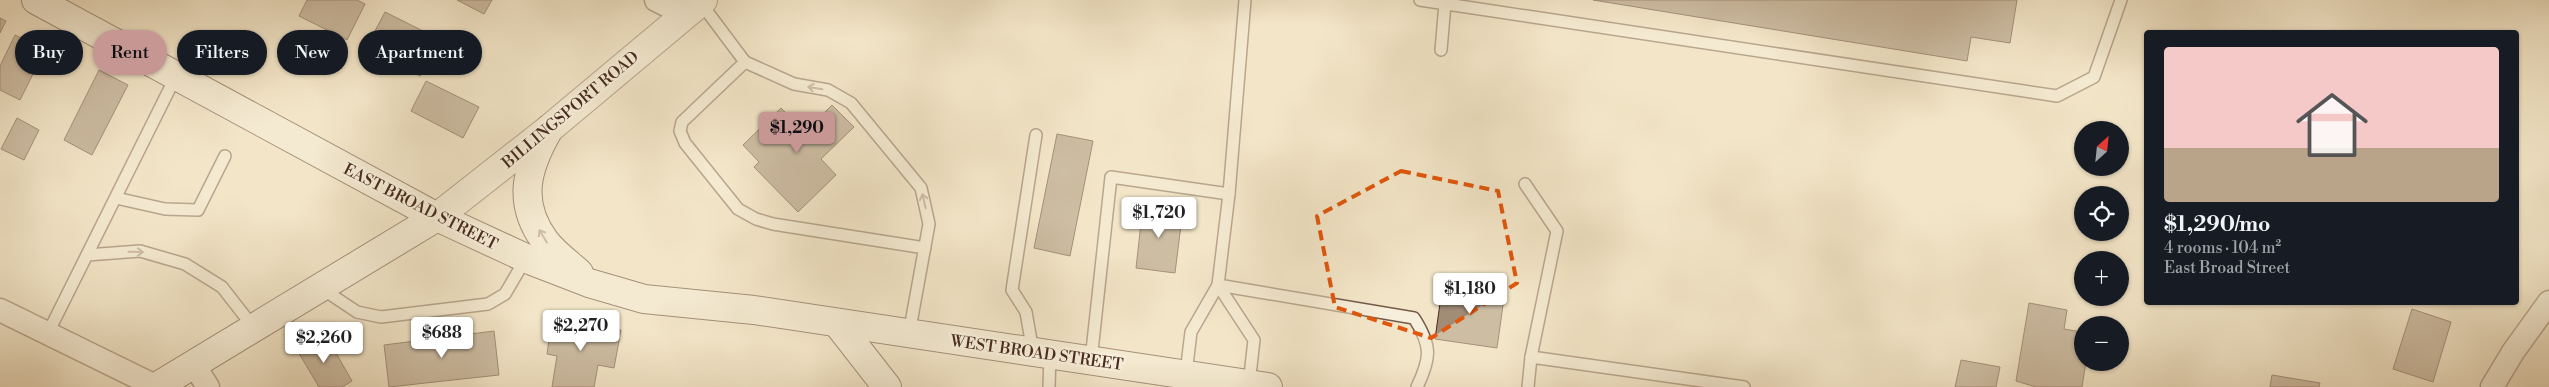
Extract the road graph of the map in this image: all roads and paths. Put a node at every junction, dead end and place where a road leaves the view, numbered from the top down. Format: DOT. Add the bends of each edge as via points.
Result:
graph roads {
  1 [pos="36,0"];
  2 [pos="656,0"];
  3 [pos="1245,0"];
  4 [pos="1420,0"];
  5 [pos="2121,0"];
  6 [pos="696,4"];
  7 [pos="1445,4"];
  8 [pos="1441,50"];
  9 [pos="745,62"];
  10 [pos="176,76"];
  11 [pos="549,129"];
  12 [pos="1036,135"];
  13 [pos="225,156"];
  14 [pos="1525,184"];
  15 [pos="1229,194"];
  16 [pos="116,198"];
  17 [pos="436,217"];
  18 [pos="924,248"];
  19 [pos="87,255"];
  20 [pos="526,258"];
  21 [pos="589,282"];
  22 [pos="1218,285"];
  23 [pos="321,288"];
  24 [pos="2549,302"];
  25 [pos="0,310"];
  26 [pos="837,323"];
  27 [pos="254,328"];
  28 [pos="48,333"];
  29 [pos="909,334"];
  30 [pos="1042,353"];
  31 [pos="1531,357"];
  32 [pos="1091,360"];
  33 [pos="201,376"];
  34 [pos="1168,377"];
  35 [pos="1258,386"];
  36 [pos="157,387"];
  37 [pos="887,387"];
  38 [pos="1049,387"];
  39 [pos="1417,387"];
  40 [pos="1528,387"];
  41 [pos="1744,387"];
  42 [pos="2492,387"];
  1 -- 10 [label="main road, EAST BROAD STREET"];
  2 -- 6 [label="street"];
  3 -- 15 [label="lane"];
  4 -- 7 [label="lane"];
  5 -- 7 [label="lane" via="2094,77 2057,96"];
  6 -- 9 [label="lane"];
  6 -- 11 [label="main road, BILLINGSPORT ROAD"];
  7 -- 8 [label="lane"];
  18 -- 9 [label="lane, one-way" via="929,224 921,188 851,103 828,90 794,84"];
  9 -- 18 [label="lane" via="682,122 680,131 684,142 738,209 773,224"];
  10 -- 16 [label="lane"];
  10 -- 17 [label="main road, EAST BROAD STREET"];
  11 -- 17 [label="main road, BILLINGSPORT ROAD"];
  21 -- 11 [label="main road, one-way" via="544,241 527,205 528,176"];
  12 -- 30 [label="lane" via="1012,290 1026,312"];
  13 -- 16 [label="lane" via="198,210 165,209"];
  14 -- 31 [label="lane" via="1557,231"];
  15 -- 22 [label="lane"];
  15 -- 32 [label="lane" via="1111,177"];
  16 -- 19 [label="lane"];
  17 -- 20 [label="main road, EAST BROAD STREET"];
  17 -- 23 [label="main road, BILLINGSPORT ROAD"];
  18 -- 29 [label="lane"];
  19 -- 27 [label="lane, one-way" via="140,251 185,264 222,287"];
  19 -- 28 [label="lane"];
  20 -- 21 [label="main road, EAST BROAD STREET"];
  20 -- 23 [label="lane" via="505,294 488,304 381,317 357,312"];
  21 -- 26 [label="main road, EAST BROAD STREET" via="644,299 754,310"];
  22 -- 34 [label="lane"];
  22 -- 35 [label="lane" via="1254,340"];
  22 -- 39 [label="lane" via="1414,318 1426,336 1428,364"];
  23 -- 27 [label="main road, BILLINGSPORT ROAD"];
  24 -- 42 [label="street" via="2512,352"];
  25 -- 28 [label="street"];
  26 -- 29 [label="main road, WEST BROAD STREET"];
  26 -- 37 [label="main road"];
  27 -- 33 [label="main road, BILLINGSPORT ROAD"];
  28 -- 36 [label="street"];
  29 -- 30 [label="main road, WEST BROAD STREET"];
  30 -- 32 [label="main road, WEST BROAD STREET"];
  30 -- 38 [label="lane"];
  31 -- 40 [label="lane"];
  31 -- 41 [label="lane"];
  32 -- 34 [label="main road, WEST BROAD STREET"];
  33 -- 36 [label="main road, BILLINGSPORT ROAD"];
  34 -- 35 [label="main road, WEST BROAD STREET"];
}
